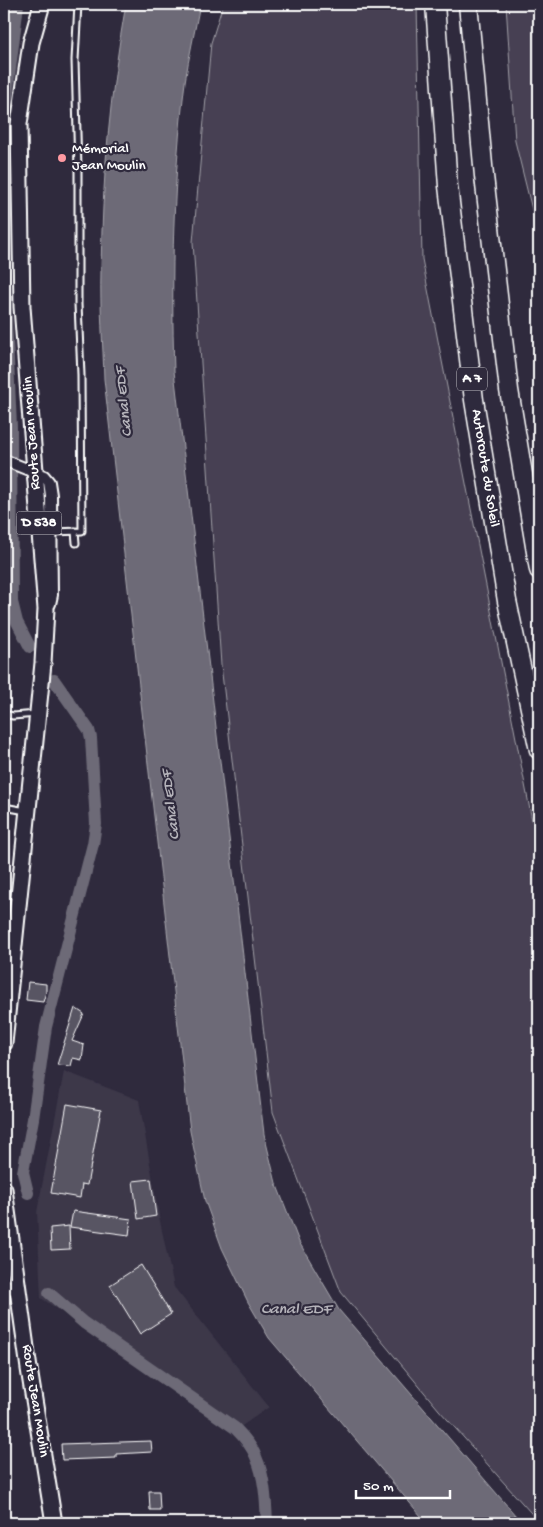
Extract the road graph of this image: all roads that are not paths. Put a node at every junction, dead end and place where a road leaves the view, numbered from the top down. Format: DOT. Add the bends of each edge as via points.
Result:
graph roads {
  1 [pos="42,4"];
  2 [pos="78,4"];
  3 [pos="434,4"];
  4 [pos="468,4"];
  5 [pos="4,460"];
  6 [pos="35,473"];
  7 [pos="75,531"];
  8 [pos="52,532"];
  9 [pos="76,543"];
  10 [pos="539,570"];
  11 [pos="44,635"];
  12 [pos="4,714"];
  13 [pos="37,714"];
  14 [pos="539,750"];
  15 [pos="4,807"];
  16 [pos="27,811"];
  17 [pos="4,1044"];
  18 [pos="4,1189"];
  19 [pos="4,1285"];
  20 [pos="19,1292"];
  21 [pos="54,1523"];
  1 -- 6 [label="main road, Route Jean Moulin / D 538" via="31,43 19,124 22,307"];
  2 -- 7 [label="lane" via="74,60 82,531"];
  3 -- 14 [label="highway, Autoroute du Soleil / A 7" via="448,186 474,400 507,601"];
  4 -- 10 [label="highway, A 7" via="509,390"];
  5 -- 6 [label="street"];
  6 -- 8 [label="street" via="49,482"];
  6 -- 11 [label="main road, Route Jean Moulin / D 538" via="46,609"];
  7 -- 8 [label="lane"];
  7 -- 9 [label="lane"];
  8 -- 11 [label="street" via="52,595"];
  11 -- 13 [label="main road, Route Jean Moulin / D 538"];
  12 -- 13 [label="lane"];
  13 -- 16 [label="main road, Route Jean Moulin / D 538"];
  15 -- 16 [label="lane"];
  16 -- 17 [label="main road, Route Jean Moulin / D 538"];
  18 -- 20 [label="main road, Route Jean Moulin"];
  19 -- 20 [label="street"];
  20 -- 21 [label="main road, Route Jean Moulin"];
}
